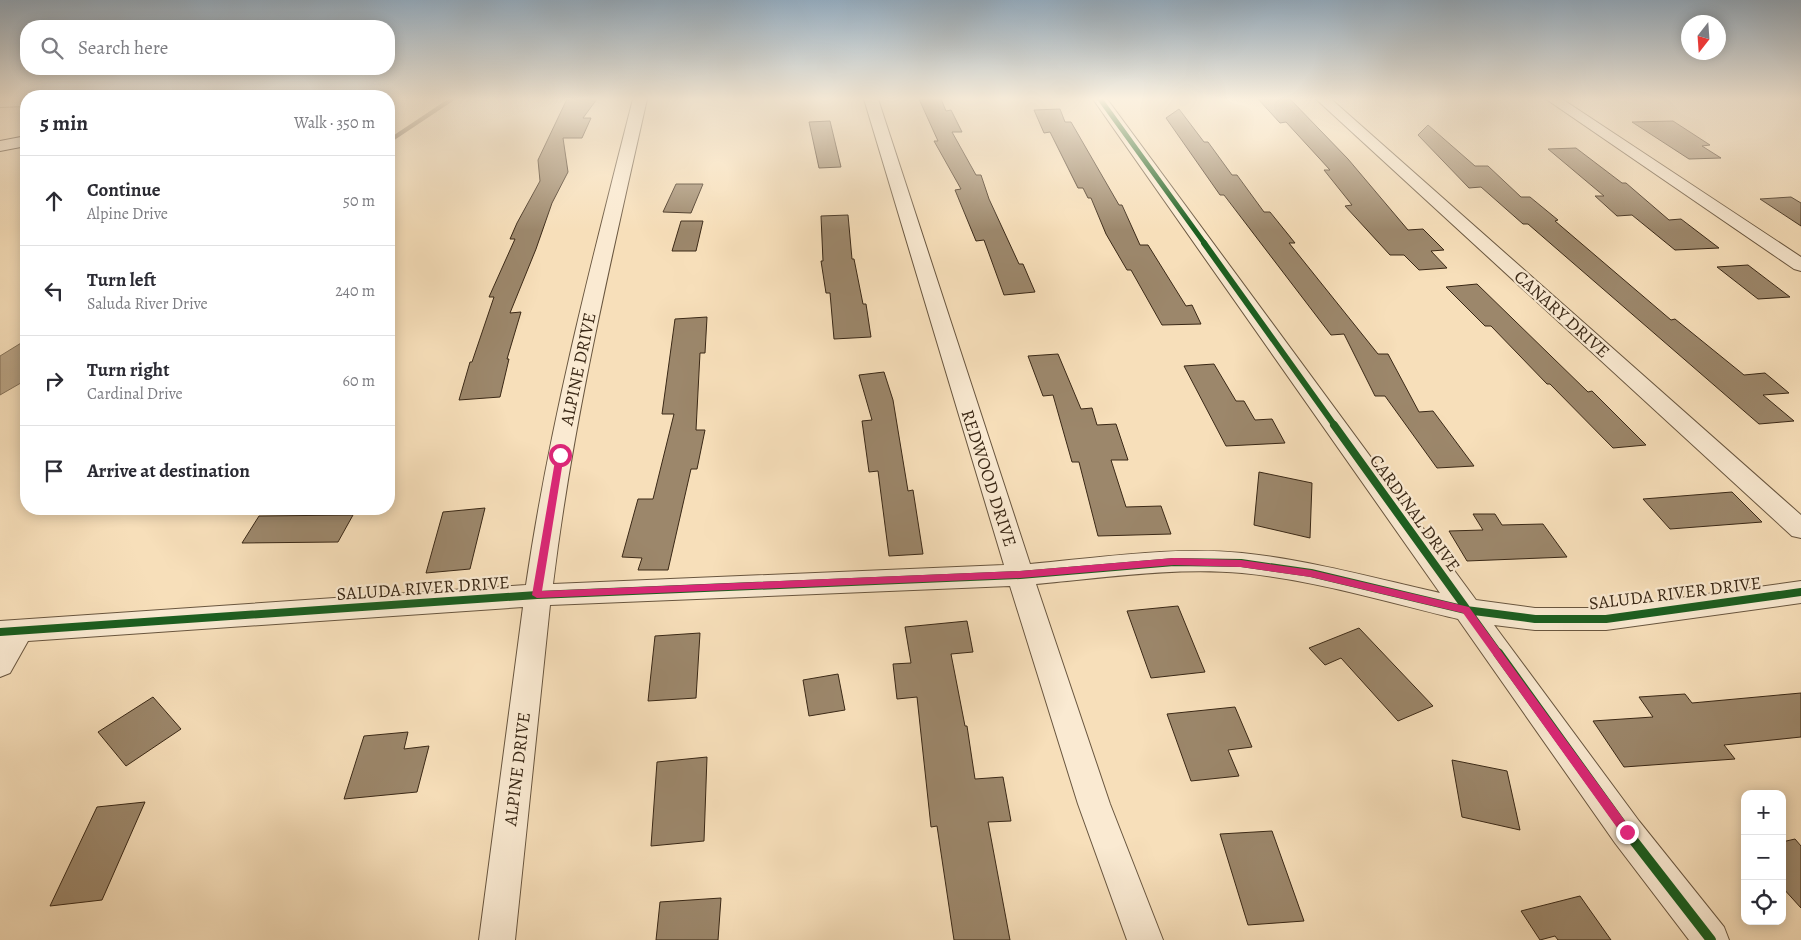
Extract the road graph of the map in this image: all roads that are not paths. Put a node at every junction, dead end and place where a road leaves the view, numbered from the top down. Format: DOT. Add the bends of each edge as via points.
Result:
graph roads {
  1 [pos="16,143"];
  2 [pos="630,143"];
  3 [pos="884,143"];
  4 [pos="1131,143"];
  5 [pos="1372,143"];
  6 [pos="1618,143"];
  7 [pos="0,146"];
  8 [pos="1801,265"];
  9 [pos="1801,529"];
  10 [pos="1020,575"];
  11 [pos="1801,592"];
  12 [pos="537,595"];
  13 [pos="1466,610"];
  14 [pos="10,631"];
  15 [pos="0,665"];
  16 [pos="497,940"];
  17 [pos="1145,940"];
  18 [pos="1711,940"];
  1 -- 7 [label="street"];
  2 -- 12 [label="street, ALPINE DRIVE" via="581,347"];
  3 -- 10 [label="street, REDWOOD DRIVE"];
  4 -- 13 [label="street, CARDINAL DRIVE"];
  5 -- 9 [label="street, CANARY DRIVE"];
  6 -- 8 [label="street"];
  10 -- 12 [label="street, SALUDA RIVER DRIVE"];
  10 -- 13 [label="street, SALUDA RIVER DRIVE" via="1174,562 1241,563 1311,573"];
  10 -- 17 [label="street, REDWOOD DRIVE" via="1082,774"];
  11 -- 13 [label="street, SALUDA RIVER DRIVE" via="1606,619 1535,619"];
  12 -- 14 [label="street, SALUDA RIVER DRIVE"];
  12 -- 16 [label="street, ALPINE DRIVE"];
  13 -- 18 [label="street, CARDINAL DRIVE" via="1627,832"];
  14 -- 15 [label="street"];
}
